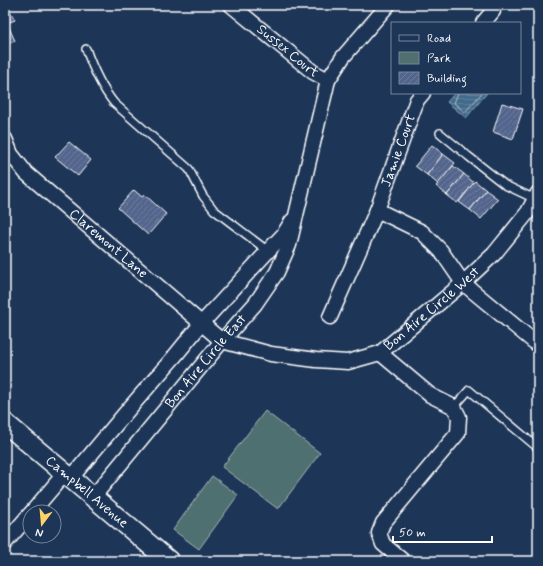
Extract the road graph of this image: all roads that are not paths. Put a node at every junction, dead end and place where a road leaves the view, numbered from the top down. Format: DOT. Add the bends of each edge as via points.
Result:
graph roads {
  1 [pos="231,5"];
  2 [pos="388,5"];
  3 [pos="493,12"];
  4 [pos="484,22"];
  5 [pos="86,49"];
  6 [pos="328,80"];
  7 [pos="421,94"];
  8 [pos="440,133"];
  9 [pos="5,139"];
  10 [pos="536,196"];
  11 [pos="377,210"];
  12 [pos="296,214"];
  13 [pos="533,216"];
  14 [pos="268,251"];
  15 [pos="463,283"];
  16 [pos="330,317"];
  17 [pos="201,324"];
  18 [pos="222,341"];
  19 [pos="538,345"];
  20 [pos="380,353"];
  21 [pos="454,407"];
  22 [pos="5,423"];
  23 [pos="538,448"];
  24 [pos="68,476"];
  25 [pos="94,496"];
  26 [pos="40,504"];
  27 [pos="22,523"];
  28 [pos="5,543"];
  29 [pos="169,561"];
  30 [pos="403,561"];
  1 -- 6 [label="street, Sussex Court" via="313,72"];
  2 -- 6 [label="street, Bon Aire Circle East" via="343,57"];
  3 -- 4 [label="street"];
  5 -- 14 [label="lane" via="96,76 114,103 189,169 203,196 214,210"];
  6 -- 12 [label="street, Bon Aire Circle East"];
  7 -- 11 [label="street, Jamie Court"];
  8 -- 10 [label="lane" via="505,185"];
  9 -- 17 [label="street, Claremont Lane" via="26,173"];
  10 -- 13 [label="street, Bon Aire Circle West"];
  11 -- 15 [label="street" via="422,232 441,251"];
  11 -- 16 [label="street, Jamie Court"];
  12 -- 14 [label="street, Bon Aire Circle East" via="284,234"];
  12 -- 18 [label="street, Bon Aire Circle East" via="289,245 277,272 256,304"];
  13 -- 15 [label="street, Bon Aire Circle West"];
  14 -- 17 [label="street, Bon Aire Circle East"];
  15 -- 19 [label="street"];
  15 -- 20 [label="street, Bon Aire Circle West"];
  17 -- 18 [label="street, Claremont Lane"];
  17 -- 24 [label="street, Bon Aire Circle East"];
  18 -- 20 [label="street, Bon Aire Circle West" via="271,354 316,360 348,362"];
  18 -- 25 [label="street, Bon Aire Circle East"];
  20 -- 21 [label="street" via="430,395"];
  21 -- 23 [label="lane" via="469,390"];
  21 -- 30 [label="street" via="459,417 458,433 383,524 379,533 383,544"];
  22 -- 24 [label="street, Campbell Avenue"];
  24 -- 25 [label="street, Campbell Avenue"];
  24 -- 26 [label="street, Bon Aire Circle East"];
  25 -- 29 [label="street, Campbell Avenue"];
  27 -- 28 [label="street, Bon Aire Circle East"];
}
